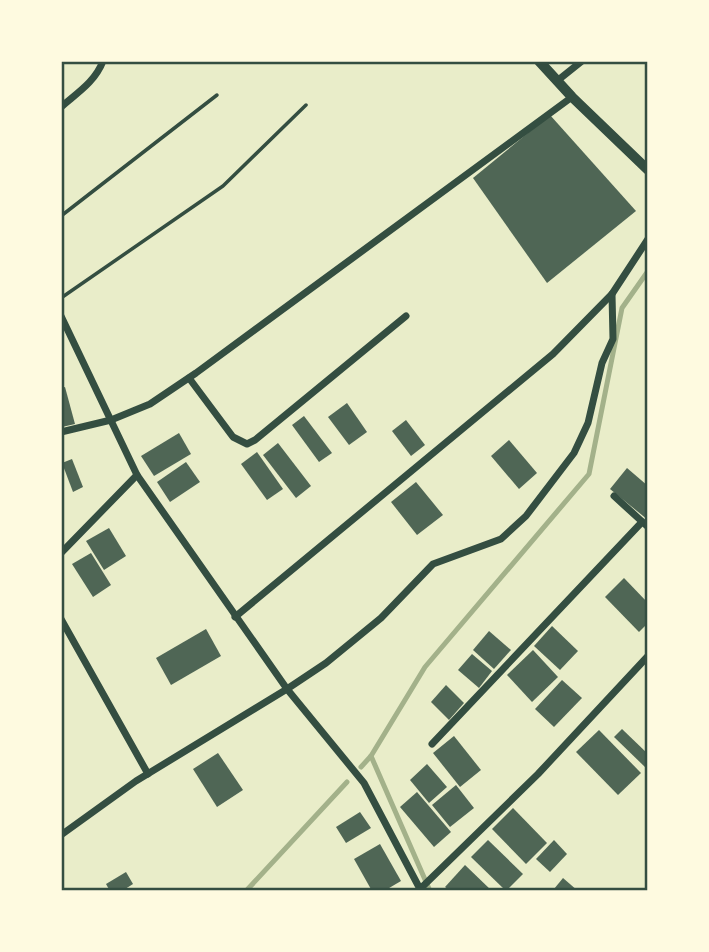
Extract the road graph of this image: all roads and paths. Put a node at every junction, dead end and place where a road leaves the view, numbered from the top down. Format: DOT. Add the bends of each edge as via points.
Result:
graph roads {
  1 [pos="103,61"];
  2 [pos="539,61"];
  3 [pos="582,61"];
  4 [pos="557,81"];
  5 [pos="217,95"];
  6 [pos="572,97"];
  7 [pos="306,105"];
  8 [pos="61,107"];
  9 [pos="648,170"];
  10 [pos="61,216"];
  11 [pos="648,239"];
  12 [pos="612,294"];
  13 [pos="61,299"];
  14 [pos="61,316"];
  15 [pos="406,316"];
  16 [pos="189,378"];
  17 [pos="111,420"];
  18 [pos="61,432"];
  19 [pos="137,474"];
  20 [pos="614,496"];
  21 [pos="645,525"];
  22 [pos="61,553"];
  23 [pos="235,617"];
  24 [pos="61,620"];
  25 [pos="648,656"];
  26 [pos="288,690"];
  27 [pos="432,744"];
  28 [pos="148,774"];
  29 [pos="61,835"];
  30 [pos="423,886"];
  1 -- 8 [label="street" via="90,83"];
  2 -- 4 [label="main road"];
  3 -- 4 [label="street"];
  4 -- 6 [label="main road"];
  5 -- 10 [label="lane"];
  6 -- 9 [label="main road"];
  6 -- 16 [label="street"];
  7 -- 13 [label="lane" via="223,186"];
  11 -- 12 [label="street"];
  12 -- 23 [label="street" via="553,354"];
  12 -- 26 [label="street" via="613,340 602,363 588,423 573,453 526,516 501,539 433,564 382,618"];
  14 -- 17 [label="street"];
  15 -- 16 [label="street" via="247,444 233,437"];
  16 -- 17 [label="street" via="150,404"];
  17 -- 18 [label="street"];
  17 -- 19 [label="street"];
  19 -- 22 [label="street"];
  19 -- 23 [label="street"];
  20 -- 21 [label="street"];
  21 -- 27 [label="street"];
  23 -- 26 [label="street"];
  24 -- 28 [label="street"];
  25 -- 30 [label="street" via="538,774"];
  26 -- 28 [label="street"];
  26 -- 30 [label="street" via="365,783"];
  28 -- 29 [label="street"];
}
